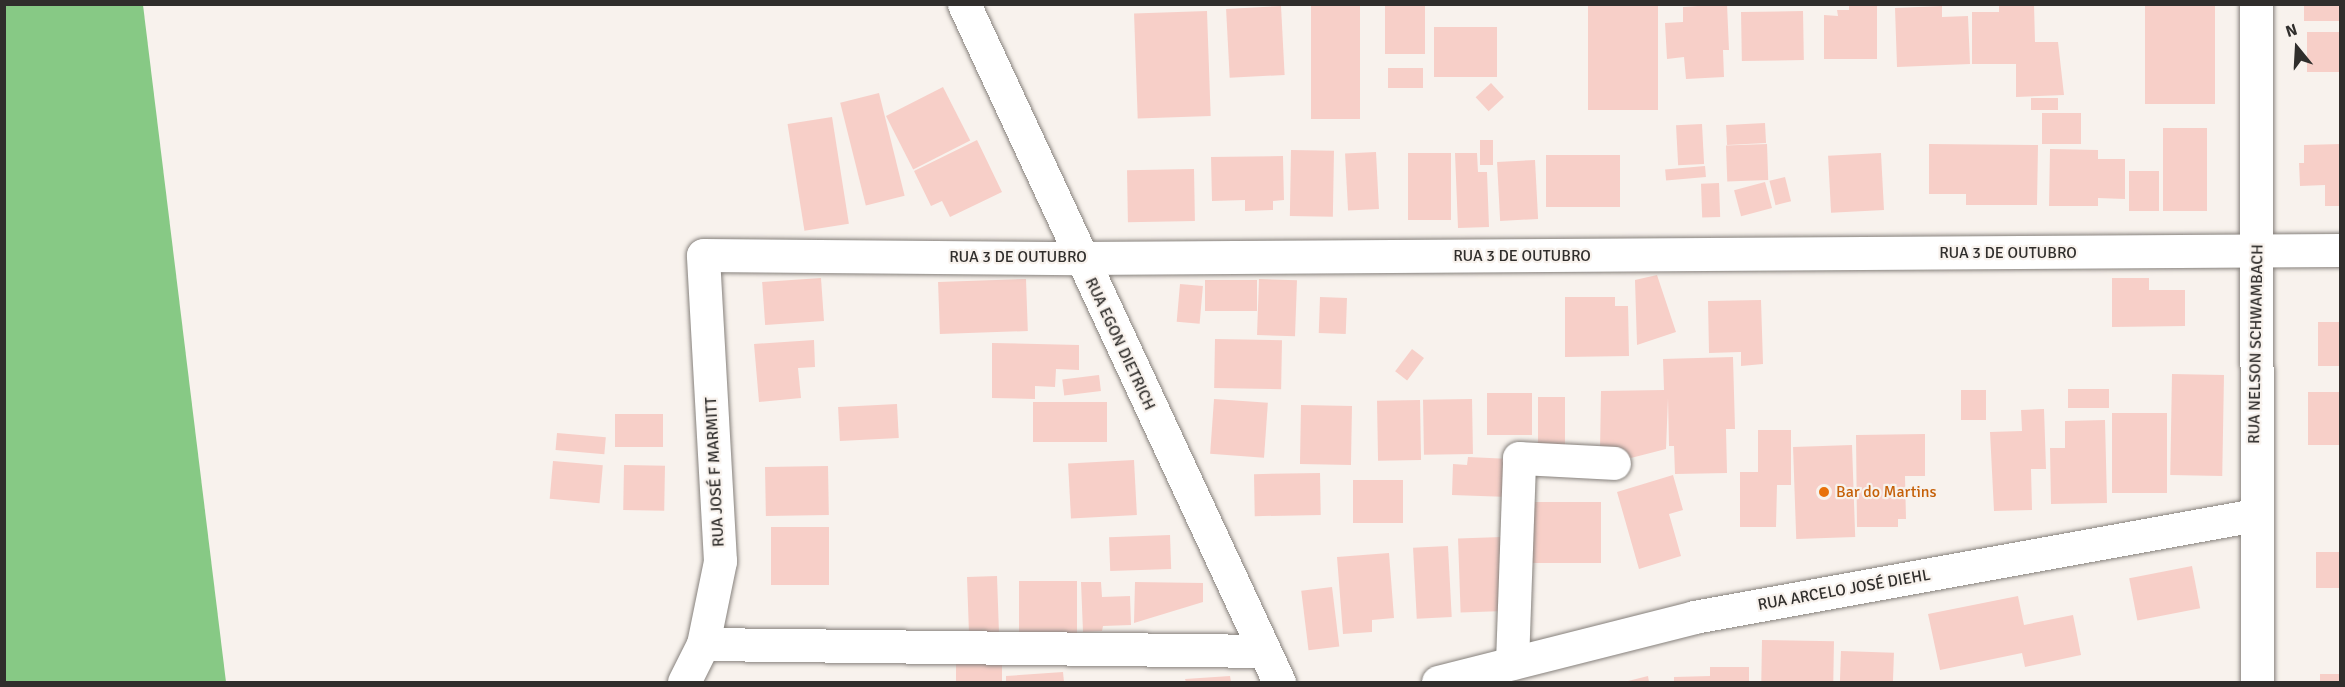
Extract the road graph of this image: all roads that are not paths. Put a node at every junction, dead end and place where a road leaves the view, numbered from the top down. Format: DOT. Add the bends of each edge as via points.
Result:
graph roads {
  1 [pos="964,4"];
  2 [pos="2256,4"];
  3 [pos="2340,250"];
  4 [pos="2258,252"];
  5 [pos="703,255"];
  6 [pos="1080,258"];
  7 [pos="1614,463"];
  8 [pos="2255,515"];
  9 [pos="703,644"];
  10 [pos="1264,651"];
  11 [pos="1512,663"];
  12 [pos="684,682"];
  13 [pos="1279,682"];
  14 [pos="1438,682"];
  15 [pos="2257,682"];
  1 -- 6 [label="street, RUA EGON DIETRICH"];
  2 -- 4 [label="street, RUA NELSON SCHWAMBACH"];
  3 -- 4 [label="street, RUA 3 DE OUTUBRO"];
  4 -- 6 [label="street, RUA 3 DE OUTUBRO"];
  4 -- 8 [label="street, RUA NELSON SCHWAMBACH"];
  5 -- 6 [label="street, RUA 3 DE OUTUBRO"];
  5 -- 9 [label="street, RUA JOSÉ F MARMITT" via="720,561"];
  6 -- 10 [label="street, RUA EGON DIETRICH"];
  7 -- 11 [label="street" via="1518,458"];
  8 -- 11 [label="street, RUA ARCELO JOSÉ DIEHL" via="1694,617"];
  8 -- 15 [label="street, RUA NELSON SCHWAMBACH"];
  9 -- 10 [label="street"];
  9 -- 12 [label="street, RUA JOSÉ F MARMITT"];
  10 -- 13 [label="street, RUA EGON DIETRICH"];
  11 -- 14 [label="street, RUA ARCELO JOSÉ DIEHL"];
}
